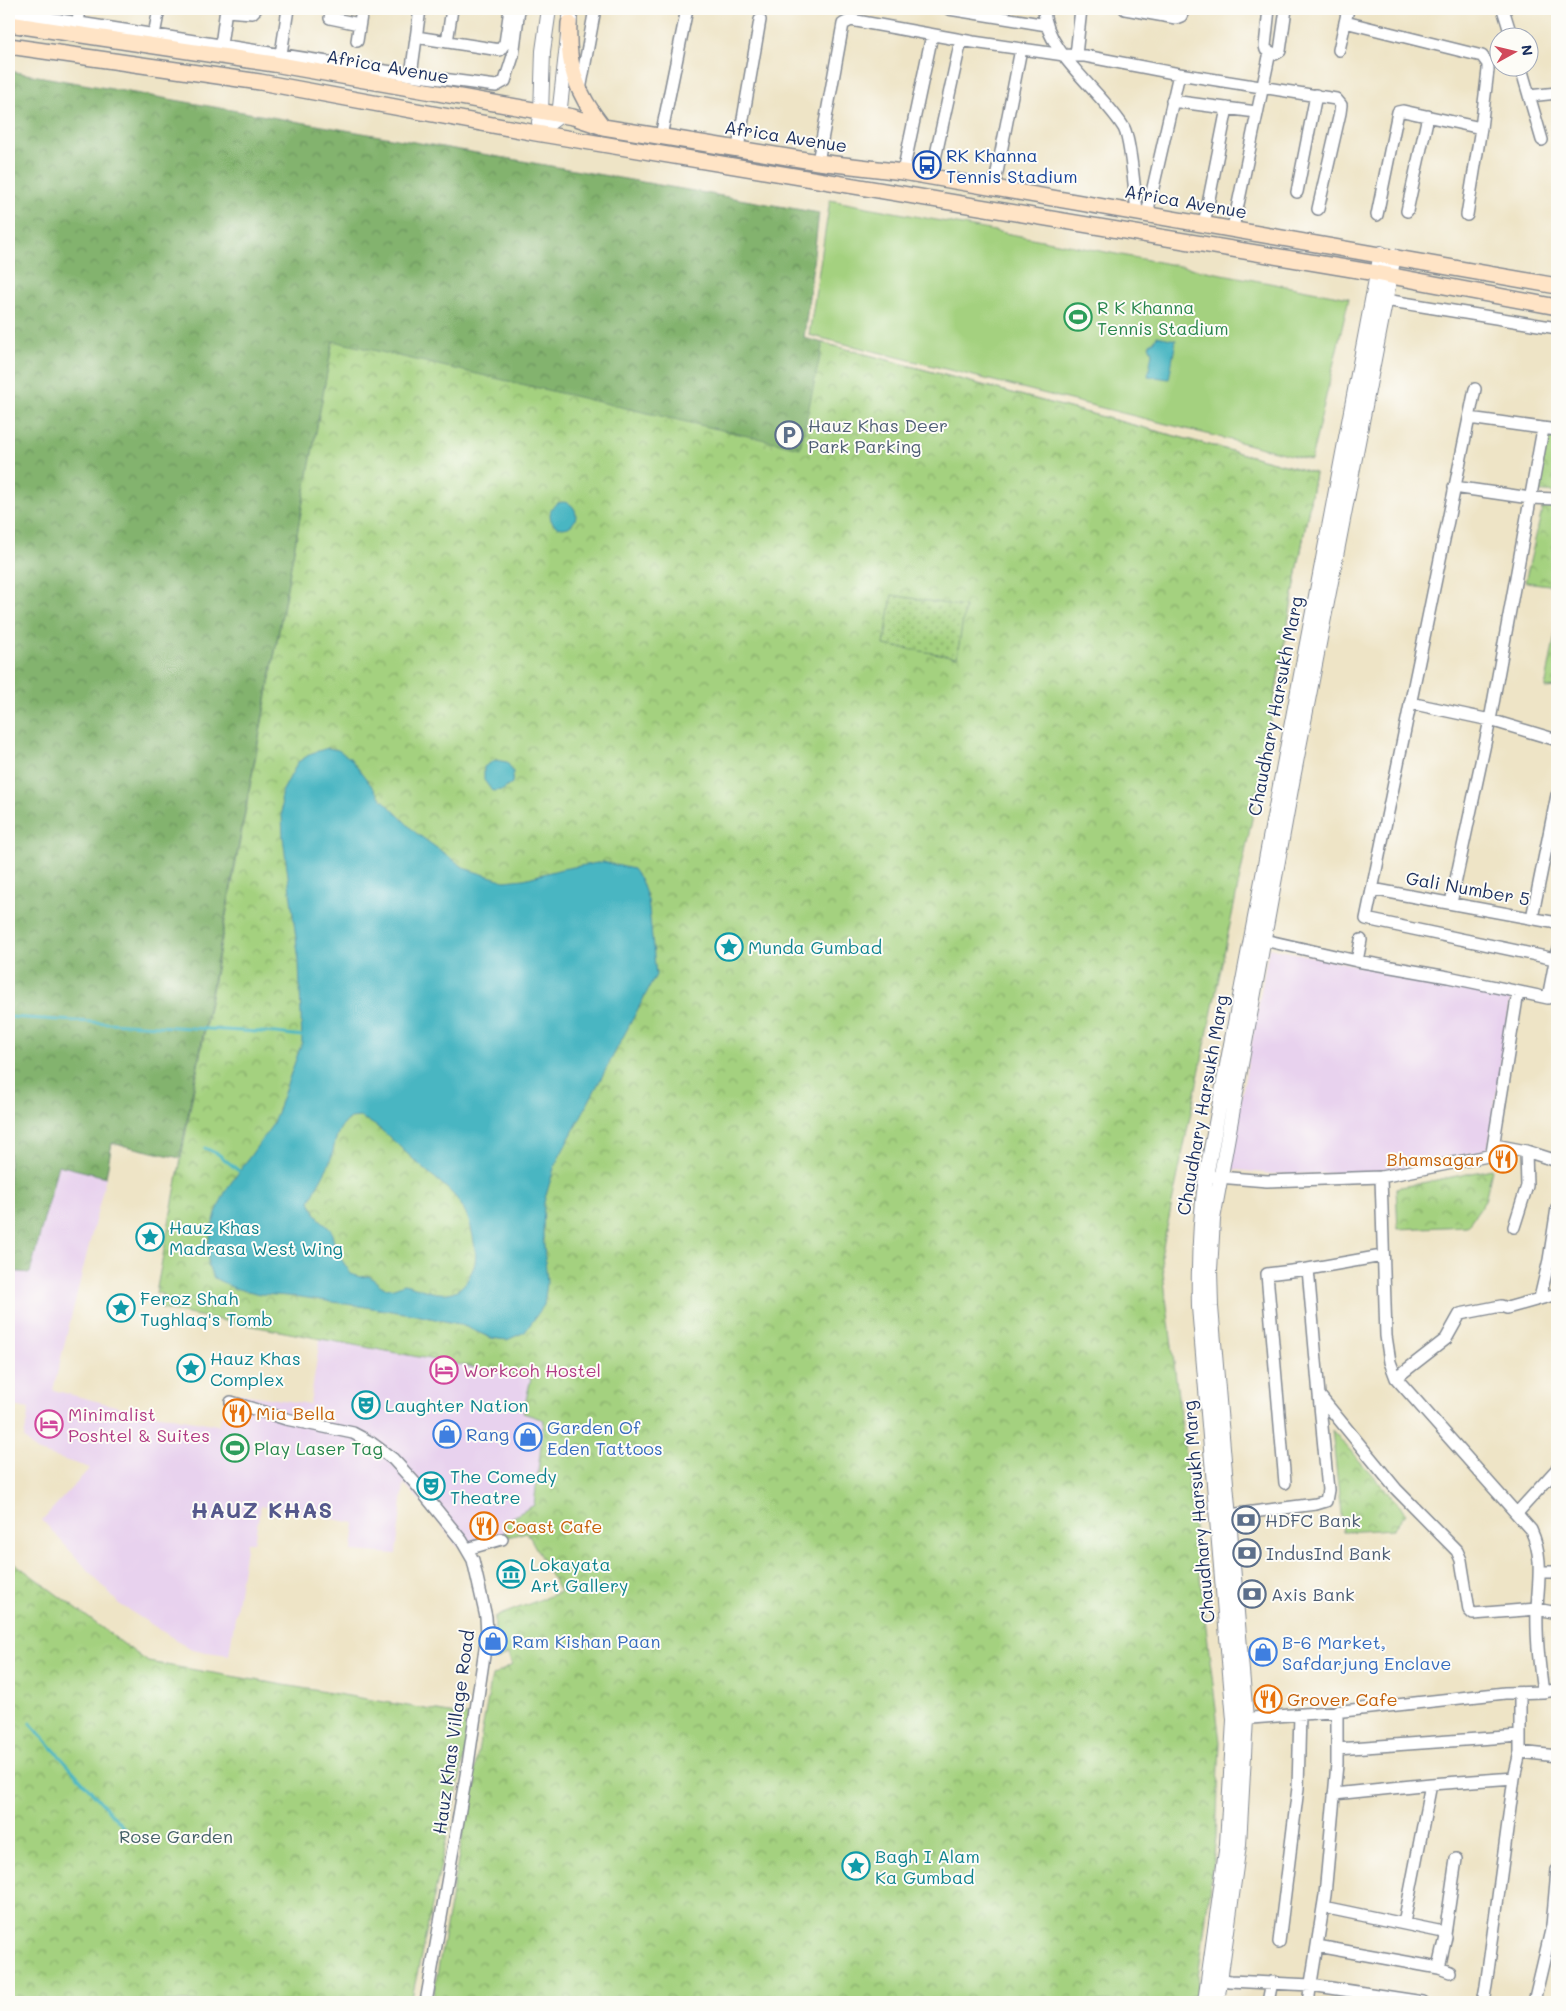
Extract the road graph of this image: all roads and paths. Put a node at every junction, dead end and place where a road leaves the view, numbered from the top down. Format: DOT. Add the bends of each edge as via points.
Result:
graph roads {
  1 [pos="80,9"];
  2 [pos="159,9"];
  3 [pos="256,9"];
  4 [pos="288,9"];
  5 [pos="332,9"];
  6 [pos="362,9"];
  7 [pos="420,9"];
  8 [pos="452,9"];
  9 [pos="510,9"];
  10 [pos="519,9"];
  11 [pos="549,9"];
  12 [pos="595,9"];
  13 [pos="687,9"];
  14 [pos="949,9"];
  15 [pos="1044,9"];
  16 [pos="1081,9"];
  17 [pos="1125,9"];
  18 [pos="1184,9"];
  19 [pos="1269,9"];
  20 [pos="1286,9"];
  21 [pos="1348,9"];
  22 [pos="1503,9"];
  23 [pos="226,10"];
  24 [pos="9,12"];
  25 [pos="570,16"];
  26 [pos="760,20"];
  27 [pos="1345,22"];
  28 [pos="78,23"];
  29 [pos="9,24"];
  30 [pos="360,24"];
  31 [pos="1047,25"];
  32 [pos="1509,28"];
  33 [pos="154,35"];
  34 [pos="932,35"];
  35 [pos="416,37"];
  36 [pos="961,40"];
  37 [pos="357,41"];
  38 [pos="447,42"];
  39 [pos="221,45"];
  40 [pos="9,46"];
  41 [pos="1021,49"];
  42 [pos="1339,50"];
  43 [pos="1270,52"];
  44 [pos="280,54"];
  45 [pos="1064,55"];
  46 [pos="1076,55"];
  47 [pos="1179,74"];
  48 [pos="411,75"];
  49 [pos="1523,78"];
  50 [pos="1262,88"];
  51 [pos="580,92"];
  52 [pos="1557,93"];
  53 [pos="1316,96"];
  54 [pos="1529,96"];
  55 [pos="1172,100"];
  56 [pos="1227,108"];
  57 [pos="1256,112"];
  58 [pos="541,113"];
  59 [pos="559,116"];
  60 [pos="1428,116"];
  61 [pos="603,126"];
  62 [pos="1481,128"];
  63 [pos="536,133"];
  64 [pos="661,136"];
  65 [pos="1542,140"];
  66 [pos="738,148"];
  67 [pos="818,162"];
  68 [pos="903,172"];
  69 [pos="931,177"];
  70 [pos="994,188"];
  71 [pos="1297,192"];
  72 [pos="1318,209"];
  73 [pos="1407,211"];
  74 [pos="1142,213"];
  75 [pos="1377,215"];
  76 [pos="1467,215"];
  77 [pos="1204,224"];
  78 [pos="1233,228"];
  79 [pos="1303,240"];
  80 [pos="1387,255"];
  81 [pos="1448,266"];
  82 [pos="1383,274"];
  83 [pos="1557,286"];
  84 [pos="1378,298"];
  85 [pos="1557,306"];
  86 [pos="1557,328"];
  87 [pos="1474,389"];
  88 [pos="1469,418"];
  89 [pos="1543,429"];
  90 [pos="1557,430"];
  91 [pos="1454,487"];
  92 [pos="1530,498"];
  93 [pos="1557,499"];
  94 [pos="1410,703"];
  95 [pos="1490,720"];
  96 [pos="1557,740"];
  97 [pos="1557,795"];
  98 [pos="1372,889"];
  99 [pos="1451,903"];
  100 [pos="1532,918"];
  101 [pos="1557,923"];
  102 [pos="1257,938"];
  103 [pos="1361,940"];
  104 [pos="1556,955"];
  105 [pos="1357,961"];
  106 [pos="1554,986"];
  107 [pos="1518,992"];
  108 [pos="1495,1145"];
  109 [pos="1526,1152"];
  110 [pos="1557,1161"];
  111 [pos="1213,1176"];
  112 [pos="1381,1177"];
  113 [pos="1557,1208"];
  114 [pos="1514,1227"];
  115 [pos="1382,1256"];
  116 [pos="1308,1269"];
  117 [pos="1557,1294"];
  118 [pos="1540,1298"];
  119 [pos="1396,1378"];
  120 [pos="1319,1395"];
  121 [pos="231,1402"];
  122 [pos="1557,1469"];
  123 [pos="1285,1483"];
  124 [pos="1517,1513"];
  125 [pos="1223,1516"];
  126 [pos="502,1539"];
  127 [pos="467,1549"];
  128 [pos="1540,1572"];
  129 [pos="1557,1572"];
  130 [pos="1537,1610"];
  131 [pos="1557,1613"];
  132 [pos="1543,1692"];
  133 [pos="1557,1692"];
  134 [pos="1520,1693"];
  135 [pos="1338,1711"];
  136 [pos="1300,1714"];
  137 [pos="1240,1719"];
  138 [pos="1520,1736"];
  139 [pos="1337,1749"];
  140 [pos="1520,1752"];
  141 [pos="1557,1756"];
  142 [pos="1514,1778"];
  143 [pos="1431,1784"];
  144 [pos="1334,1794"];
  145 [pos="1456,1859"];
  146 [pos="1557,1870"];
  147 [pos="1323,1907"];
  148 [pos="1404,1923"];
  149 [pos="1445,1934"];
  150 [pos="1553,1939"];
  151 [pos="1279,1942"];
  152 [pos="1317,1946"];
  153 [pos="1438,1968"];
  154 [pos="1450,1972"];
  155 [pos="1214,1978"];
  156 [pos="1272,1982"];
  157 [pos="1311,1986"];
  158 [pos="1356,1997"];
  159 [pos="1400,2000"];
  160 [pos="426,2002"];
  161 [pos="1205,2002"];
  162 [pos="1217,2002"];
  163 [pos="1268,2002"];
  164 [pos="1308,2002"];
  165 [pos="1423,2002"];
  166 [pos="1483,2002"];
  167 [pos="1534,2002"];
  1 -- 28 [label="street"];
  2 -- 33 [label="street"];
  3 -- 23 [label="street" via="252,13"];
  4 -- 44 [label="street"];
  5 -- 30 [label="street" via="330,18"];
  6 -- 30 [label="street"];
  7 -- 35 [label="street"];
  8 -- 38 [label="street"];
  9 -- 38 [label="street" via="505,43 500,50"];
  10 -- 48 [label="street" via="512,56 505,81 501,84 488,86"];
  11 -- 58 [label="street" via="543,51"];
  12 -- 51 [label="street"];
  13 -- 64 [label="street"];
  14 -- 31 [label="street"];
  15 -- 31 [label="street"];
  16 -- 46 [label="street"];
  17 -- 18 [label="street" via="1176,18"];
  19 -- 43 [label="street" via="1265,44"];
  20 -- 43 [label="street" via="1280,51"];
  21 -- 27 [label="street"];
  22 -- 32 [label="street"];
  23 -- 39 [label="street"];
  24 -- 28 [label="street"];
  25 -- 51 [label="main road" via="568,46"];
  25 -- 59 [label="street"];
  26 -- 66 [label="street"];
  27 -- 42 [label="street"];
  27 -- 62 [label="street" via="1482,56 1488,70"];
  28 -- 33 [label="street"];
  29 -- 58 [label="main road, Africa Avenue" via="274,64"];
  30 -- 37 [label="street"];
  31 -- 45 [label="street"];
  33 -- 39 [label="street"];
  34 -- 36 [label="street"];
  34 -- 67 [label="street" via="850,20 845,22"];
  34 -- 68 [label="street"];
  35 -- 38 [label="street"];
  35 -- 48 [label="street"];
  36 -- 41 [label="street"];
  36 -- 69 [label="street"];
  39 -- 44 [label="street"];
  40 -- 63 [label="main road, Africa Avenue" via="260,82"];
  41 -- 45 [label="street"];
  41 -- 70 [label="street"];
  43 -- 50 [label="street"];
  44 -- 48 [label="street"];
  45 -- 46 [label="street"];
  45 -- 74 [label="street" via="1125,130"];
  46 -- 47 [label="street"];
  47 -- 50 [label="street"];
  47 -- 55 [label="street"];
  49 -- 54 [label="street"];
  50 -- 53 [label="street"];
  50 -- 57 [label="street"];
  51 -- 61 [label="main road"];
  52 -- 54 [label="street"];
  53 -- 71 [label="street"];
  53 -- 72 [label="street" via="1336,99 1341,108"];
  54 -- 65 [label="street"];
  55 -- 56 [label="street"];
  55 -- 74 [label="street"];
  56 -- 57 [label="street"];
  56 -- 77 [label="street"];
  57 -- 78 [label="street"];
  58 -- 59 [label="main road, Africa Avenue"];
  58 -- 63 [label="street"];
  59 -- 61 [label="main road, Africa Avenue"];
  59 -- 63 [label="street"];
  60 -- 62 [label="street"];
  60 -- 73 [label="street"];
  60 -- 75 [label="street" via="1403,111 1397,114"];
  61 -- 64 [label="main road, Africa Avenue"];
  62 -- 76 [label="street"];
  63 -- 82 [label="main road, Africa Avenue"];
  64 -- 66 [label="main road, Africa Avenue"];
  66 -- 67 [label="main road, Africa Avenue"];
  67 -- 68 [label="main road, Africa Avenue"];
  68 -- 69 [label="main road, Africa Avenue"];
  69 -- 70 [label="main road, Africa Avenue"];
  70 -- 74 [label="main road, Africa Avenue"];
  74 -- 77 [label="main road, Africa Avenue"];
  77 -- 78 [label="main road, Africa Avenue"];
  78 -- 79 [label="main road, Africa Avenue"];
  79 -- 80 [label="main road, Africa Avenue"];
  79 -- 81 [label="main road" via="1319,236 1393,247 1431,254"];
  80 -- 81 [label="main road, Africa Avenue"];
  80 -- 82 [label="street, Chaudhary Harsukh Marg"];
  81 -- 83 [label="main road, Africa Avenue"];
  82 -- 84 [label="street, Chaudhary Harsukh Marg"];
  82 -- 85 [label="main road, Africa Avenue"];
  84 -- 86 [label="street"];
  84 -- 102 [label="street, Chaudhary Harsukh Marg" via="1342,519"];
  87 -- 88 [label="street"];
  88 -- 89 [label="street"];
  88 -- 91 [label="street"];
  89 -- 90 [label="street"];
  89 -- 92 [label="street"];
  91 -- 92 [label="street"];
  91 -- 94 [label="street"];
  92 -- 93 [label="street"];
  92 -- 95 [label="street"];
  94 -- 95 [label="street"];
  94 -- 98 [label="street"];
  95 -- 96 [label="street"];
  95 -- 99 [label="street"];
  97 -- 100 [label="street"];
  98 -- 99 [label="street, Gali Number 5"];
  98 -- 104 [label="street" via="1366,919"];
  99 -- 100 [label="street, Gali Number 5"];
  100 -- 101 [label="street, Gali Number 5"];
  102 -- 105 [label="street"];
  102 -- 111 [label="street, Chaudhary Harsukh Marg"];
  103 -- 105 [label="street"];
  104 -- 106 [label="street"];
  105 -- 107 [label="street"];
  106 -- 107 [label="street" via="1548,998"];
  107 -- 108 [label="street"];
  108 -- 109 [label="street"];
  108 -- 112 [label="street" via="1488,1156"];
  109 -- 110 [label="street"];
  109 -- 114 [label="street" via="1527,1186"];
  111 -- 112 [label="street" via="1267,1181"];
  111 -- 125 [label="street, Chaudhary Harsukh Marg" via="1210,1270"];
  112 -- 115 [label="street"];
  113 -- 118 [label="street"];
  115 -- 116 [label="street"];
  115 -- 119 [label="street" via="1386,1336"];
  116 -- 120 [label="street"];
  116 -- 123 [label="street" via="1268,1274"];
  117 -- 118 [label="street"];
  118 -- 119 [label="street" via="1506,1308 1501,1306 1460,1314 1446,1339"];
  119 -- 124 [label="street"];
  120 -- 125 [label="street" via="1328,1490 1326,1501"];
  120 -- 130 [label="street" via="1396,1489 1457,1551 1468,1607 1473,1614"];
  121 -- 127 [label="street, Hauz Khas Village Road" via="286,1420 363,1437 392,1459 415,1483"];
  122 -- 124 [label="street"];
  124 -- 128 [label="street" via="1537,1543"];
  125 -- 137 [label="street, Chaudhary Harsukh Marg"];
  126 -- 127 [label="street"];
  127 -- 160 [label="street, Hauz Khas Village Road" via="473,1560 487,1635"];
  128 -- 129 [label="street"];
  128 -- 130 [label="street"];
  130 -- 131 [label="street"];
  130 -- 132 [label="street" via="1537,1646"];
  132 -- 133 [label="street"];
  132 -- 134 [label="street"];
  134 -- 135 [label="street"];
  134 -- 138 [label="street"];
  135 -- 136 [label="street"];
  135 -- 139 [label="street"];
  136 -- 137 [label="street"];
  136 -- 151 [label="street" via="1298,1788"];
  137 -- 155 [label="street, Chaudhary Harsukh Marg" via="1239,1845"];
  138 -- 139 [label="street"];
  138 -- 140 [label="street"];
  139 -- 144 [label="street"];
  140 -- 141 [label="street"];
  140 -- 142 [label="street"];
  142 -- 143 [label="street"];
  142 -- 166 [label="street"];
  143 -- 144 [label="street"];
  143 -- 148 [label="street"];
  144 -- 147 [label="street"];
  145 -- 149 [label="street"];
  146 -- 150 [label="street"];
  147 -- 148 [label="street"];
  147 -- 152 [label="street"];
  148 -- 149 [label="street"];
  149 -- 153 [label="street"];
  150 -- 167 [label="street"];
  152 -- 153 [label="street"];
  152 -- 157 [label="street"];
  153 -- 154 [label="street"];
  155 -- 156 [label="street"];
  155 -- 161 [label="street, Chaudhary Harsukh Marg"];
  155 -- 162 [label="street, Chaudhary Harsukh Marg"];
  156 -- 157 [label="street"];
  156 -- 163 [label="street"];
  157 -- 158 [label="street"];
  157 -- 164 [label="street"];
  158 -- 159 [label="street"];
  159 -- 165 [label="street"];
}
